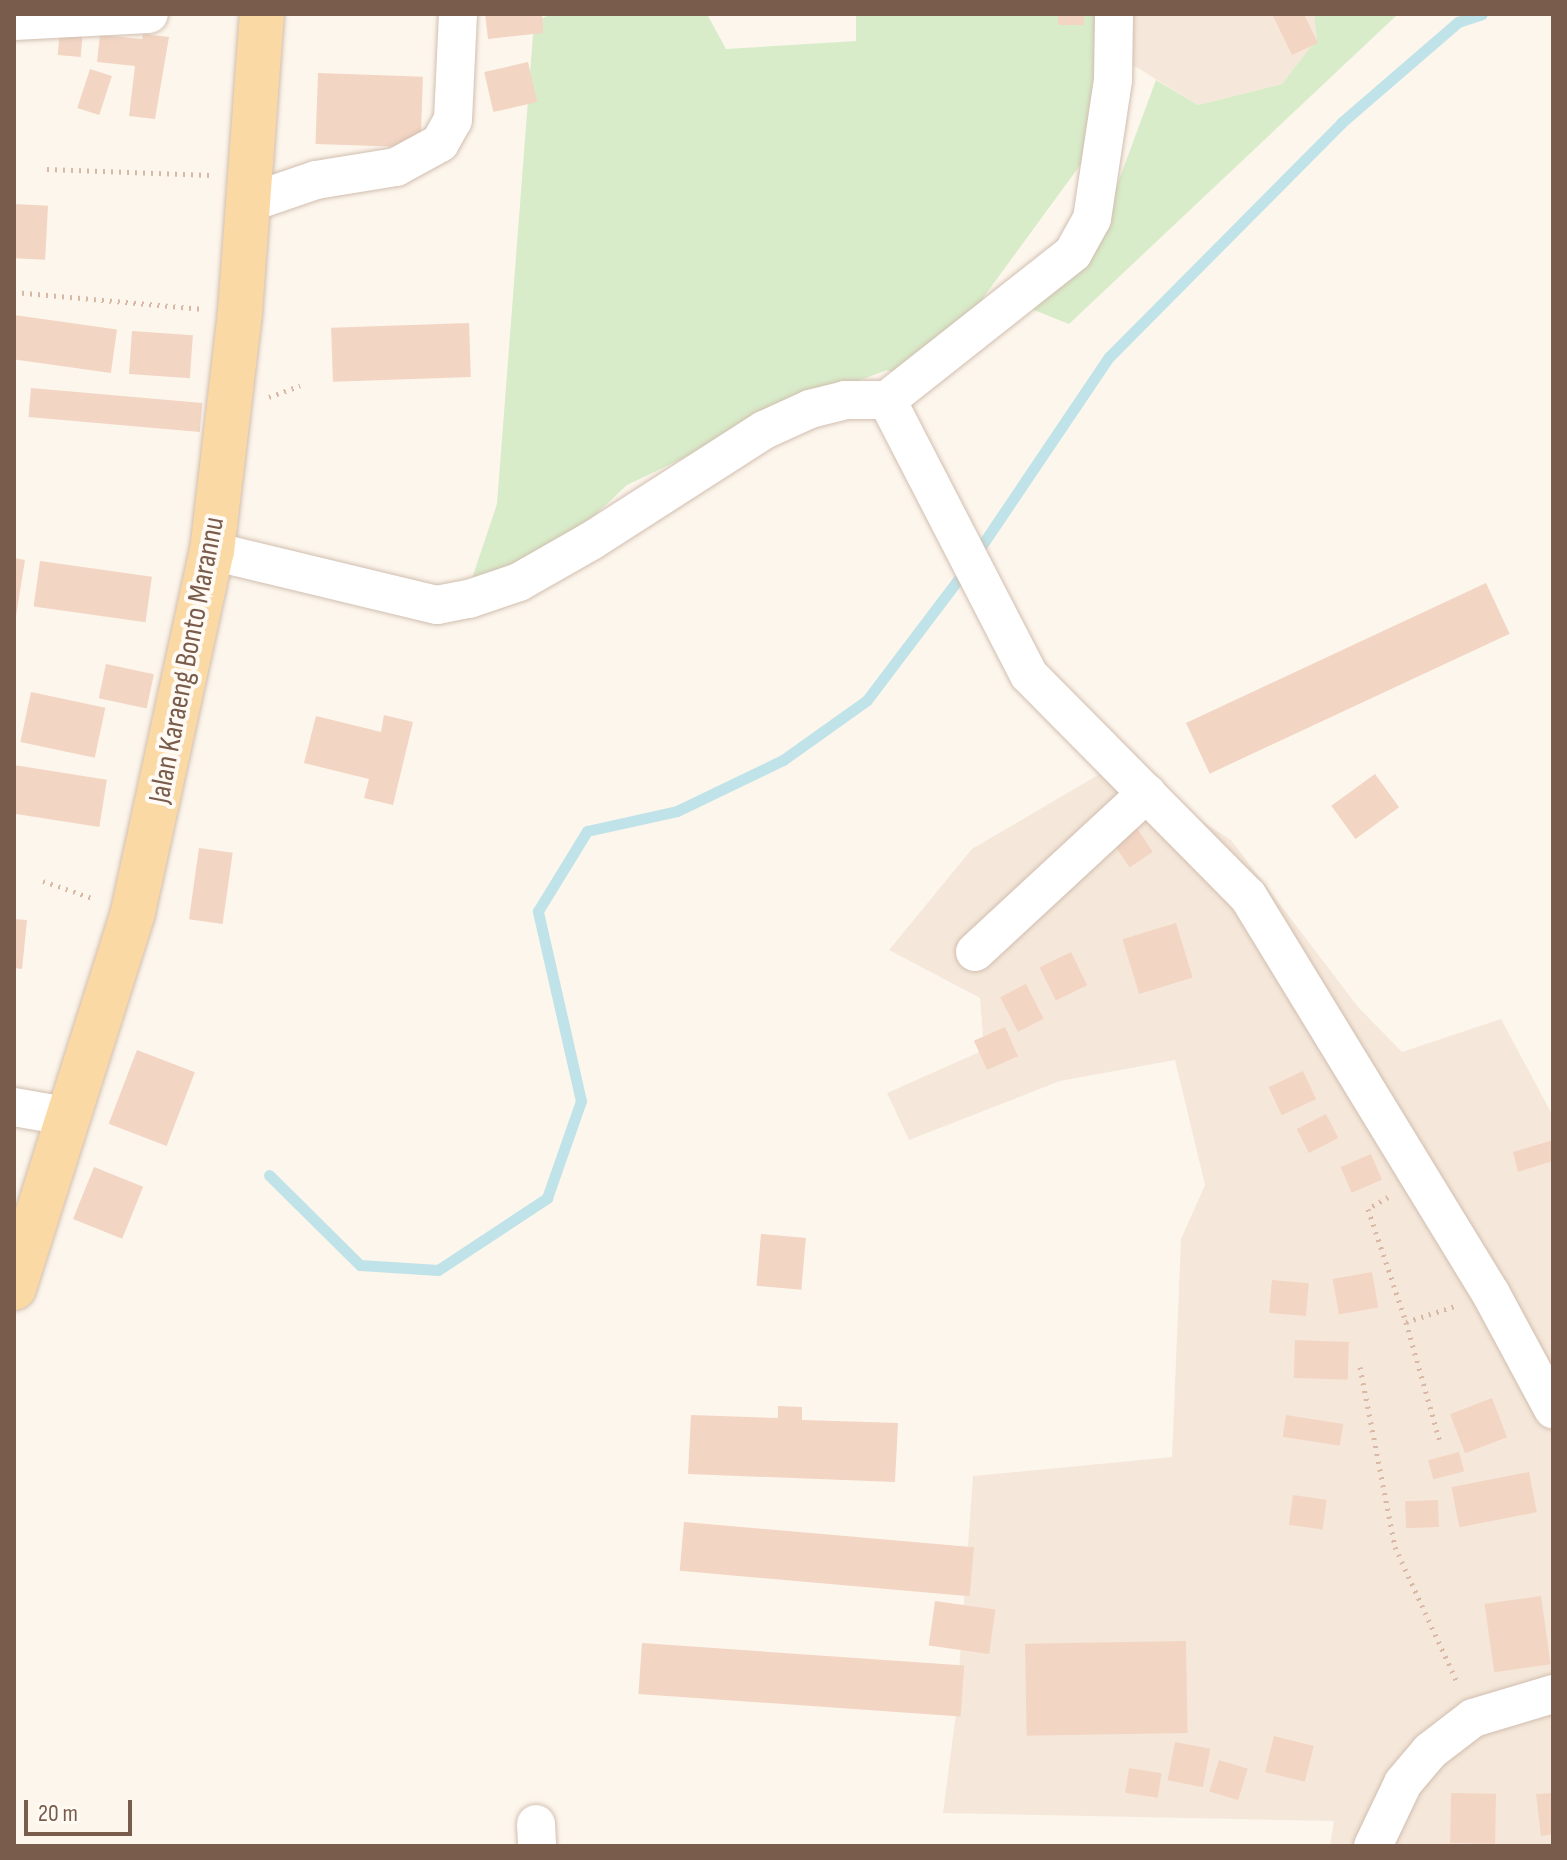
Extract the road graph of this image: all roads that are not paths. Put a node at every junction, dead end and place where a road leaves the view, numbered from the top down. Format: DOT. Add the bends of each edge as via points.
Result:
graph roads {
  1 [pos="149,14"];
  2 [pos="262,14"];
  3 [pos="458,14"];
  4 [pos="1114,14"];
  5 [pos="14,21"];
  6 [pos="247,190"];
  7 [pos="887,400"];
  8 [pos="212,551"];
  9 [pos="1147,793"];
  10 [pos="975,952"];
  11 [pos="14,1107"];
  12 [pos="71,1117"];
  13 [pos="14,1288"];
  14 [pos="1553,1409"];
  15 [pos="1553,1694"];
  16 [pos="1373,1846"];
  1 -- 5 [label="street"];
  2 -- 6 [label="main road, Jalan Karaeng Bonto Marannu"];
  3 -- 6 [label="street" via="453,120 440,143 396,167"];
  4 -- 7 [label="street" via="1113,80 1092,219 1073,253"];
  6 -- 8 [label="main road, Jalan Karaeng Bonto Marannu" via="240,312"];
  7 -- 8 [label="street" via="845,400 764,430 579,548 519,582 469,599 437,605"];
  7 -- 9 [label="street" via="1029,675"];
  8 -- 12 [label="main road, Jalan Karaeng Bonto Marannu" via="133,912"];
  9 -- 10 [label="street"];
  9 -- 14 [label="street" via="1248,896 1491,1294"];
  11 -- 12 [label="street"];
  12 -- 13 [label="main road, Jalan Karaeng Bonto Marannu"];
  15 -- 16 [label="street" via="1473,1718 1430,1751 1403,1783"];
}
